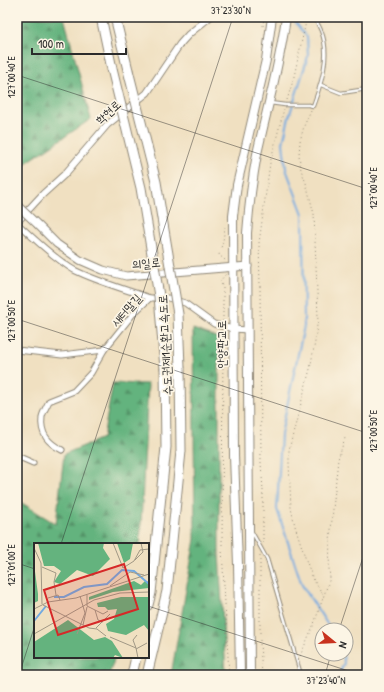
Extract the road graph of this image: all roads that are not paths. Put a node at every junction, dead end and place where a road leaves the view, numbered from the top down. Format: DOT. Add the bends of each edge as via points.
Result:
graph roads {
  1 [pos="100,17"];
  2 [pos="115,17"];
  3 [pos="210,17"];
  4 [pos="272,17"];
  5 [pos="286,17"];
  6 [pos="313,17"];
  7 [pos="321,85"];
  8 [pos="367,89"];
  9 [pos="270,103"];
  10 [pos="17,205"];
  11 [pos="17,222"];
  12 [pos="248,266"];
  13 [pos="234,267"];
  14 [pos="150,298"];
  15 [pos="233,330"];
  16 [pos="248,330"];
  17 [pos="17,350"];
  18 [pos="104,350"];
  19 [pos="62,450"];
  20 [pos="17,456"];
  21 [pos="33,463"];
  22 [pos="250,526"];
  23 [pos="149,601"];
  24 [pos="136,658"];
  25 [pos="132,675"];
  26 [pos="147,675"];
  27 [pos="240,675"];
  28 [pos="250,675"];
  29 [pos="300,675"];
  1 -- 23 [label="highway, 수도권제1순환고속도로, bridge" via="141,188 158,296 165,369 166,447"];
  2 -- 26 [label="highway, 수도권제1순환고속도로, bridge" via="156,182 178,314 181,451 167,591"];
  3 -- 11 [label="street, 학현로" via="188,34 147,94 107,125 65,174"];
  4 -- 13 [label="main road, 안양판교로" via="262,78 237,185 233,216"];
  5 -- 9 [label="main road" via="284,39"];
  6 -- 7 [label="lane" via="320,25 326,48"];
  7 -- 8 [label="lane" via="341,93"];
  7 -- 9 [label="lane, bridge" via="313,106 284,106"];
  9 -- 12 [label="main road" via="251,187 247,233"];
  10 -- 13 [label="main road, 의일로, bridge" via="57,244 80,260 102,270 126,276"];
  11 -- 14 [label="street" via="43,247 74,270"];
  12 -- 13 [label="main road, 의일로"];
  12 -- 16 [label="main road"];
  13 -- 15 [label="main road, 안양판교로"];
  14 -- 15 [label="street, 새터말길" via="168,298 185,303 214,324"];
  14 -- 18 [label="street, 새터말길" via="133,314"];
  15 -- 16 [label="street, 새터말길"];
  15 -- 27 [label="main road, 안양판교로"];
  16 -- 22 [label="main road"];
  17 -- 18 [label="street" via="62,355"];
  18 -- 19 [label="street, 새터말길" via="91,374 74,391 49,401 42,416 43,433 52,445"];
  20 -- 21 [label="street"];
  22 -- 28 [label="main road"];
  22 -- 29 [label="lane" via="267,559"];
  24 -- 25 [label="highway"];
}
